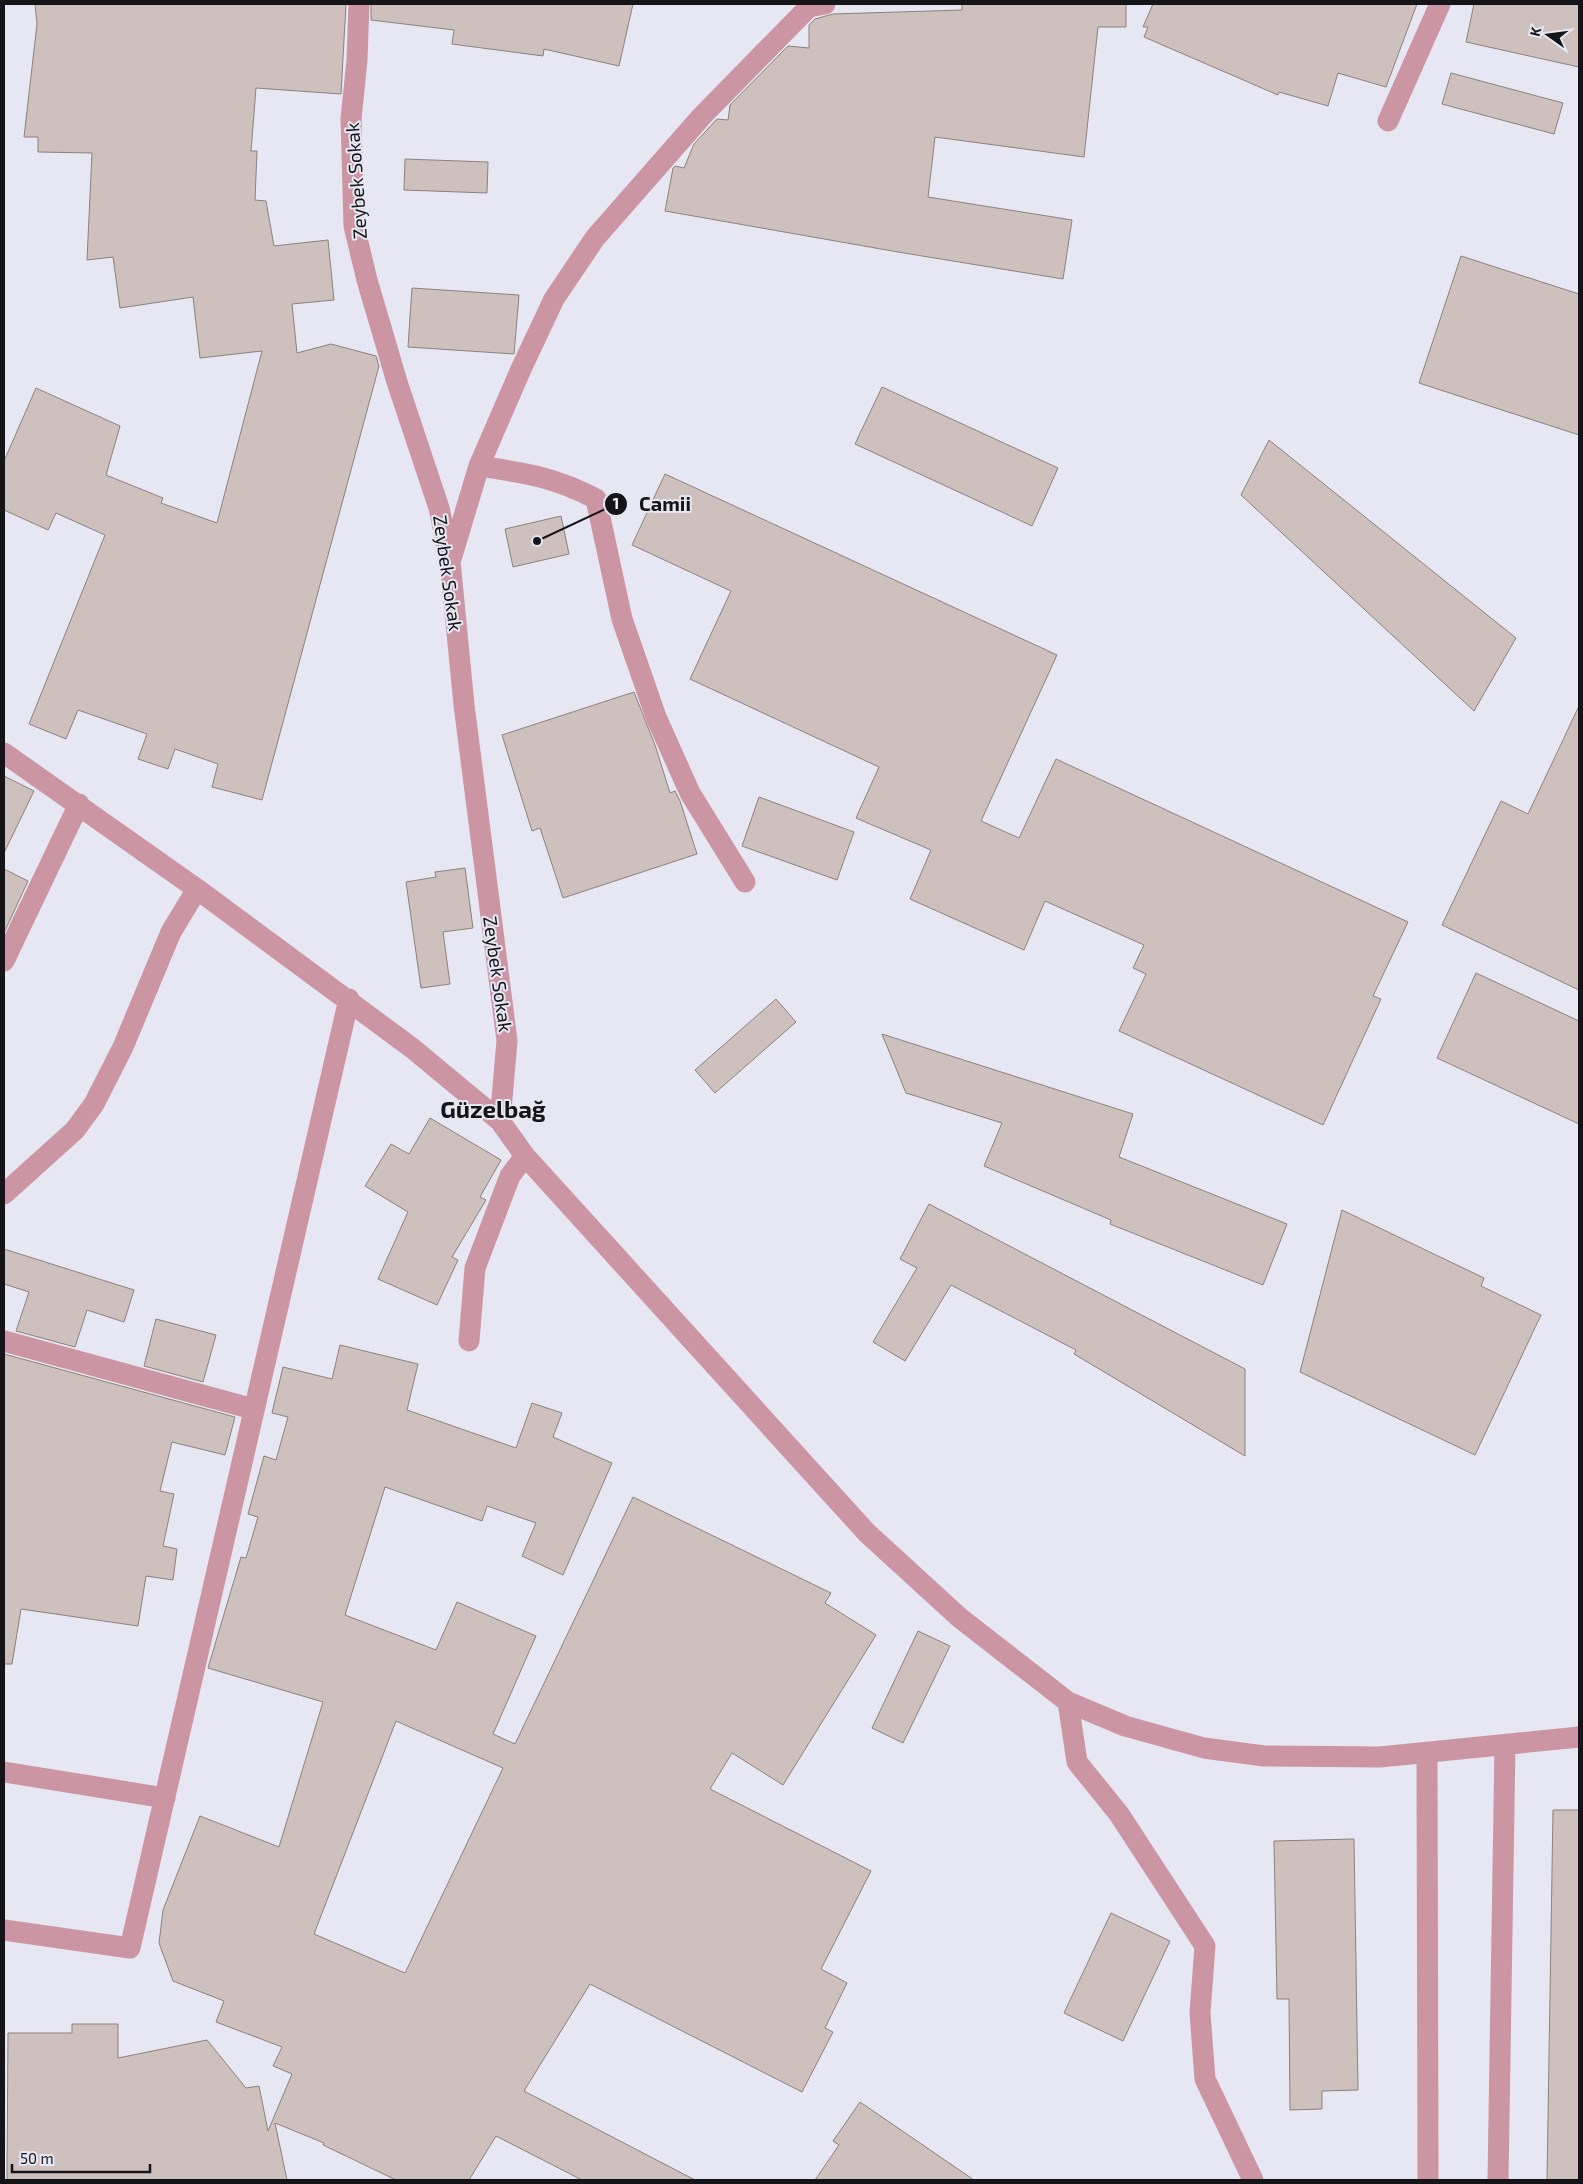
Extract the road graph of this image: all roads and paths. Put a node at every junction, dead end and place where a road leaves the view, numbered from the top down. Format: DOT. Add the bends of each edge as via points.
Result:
graph roads {
  1 [pos="359,4"];
  2 [pos="1440,4"];
  3 [pos="815,5"];
  4 [pos="1388,121"];
  5 [pos="479,466"];
  6 [pos="450,561"];
  7 [pos="4,753"];
  8 [pos="4,763"];
  9 [pos="34,774"];
  10 [pos="79,804"];
  11 [pos="745,882"];
  12 [pos="197,889"];
  13 [pos="4,961"];
  14 [pos="349,999"];
  15 [pos="500,1121"];
  16 [pos="525,1156"];
  17 [pos="4,1194"];
  18 [pos="4,1341"];
  19 [pos="469,1341"];
  20 [pos="254,1409"];
  21 [pos="1068,1702"];
  22 [pos="1579,1737"];
  23 [pos="1505,1745"];
  24 [pos="1427,1754"];
  25 [pos="4,1772"];
  26 [pos="165,1798"];
  27 [pos="4,1930"];
  28 [pos="1253,2180"];
  29 [pos="1428,2180"];
  30 [pos="1498,2180"];
  1 -- 6 [label="street, Zeybek Sokak" via="351,119 354,226 397,382 439,508"];
  2 -- 4 [label="street"];
  3 -- 5 [label="street" via="702,116 595,238 554,299"];
  5 -- 6 [label="street"];
  5 -- 11 [label="street" via="541,476 596,498 622,619 656,717 690,793"];
  6 -- 15 [label="street, Zeybek Sokak" via="464,705 508,1041"];
  7 -- 9 [label="street"];
  8 -- 9 [label="street"];
  9 -- 10 [label="street"];
  10 -- 12 [label="street"];
  10 -- 13 [label="street"];
  12 -- 14 [label="street"];
  12 -- 17 [label="street" via="171,932 123,1047 94,1104 75,1130"];
  14 -- 15 [label="street"];
  14 -- 20 [label="street"];
  15 -- 16 [label="street"];
  16 -- 19 [label="street" via="510,1176 475,1268"];
  16 -- 21 [label="street" via="867,1533 960,1618"];
  18 -- 20 [label="street"];
  20 -- 26 [label="street"];
  21 -- 24 [label="street" via="1125,1726 1204,1748 1264,1756"];
  21 -- 28 [label="street" via="1078,1762 1119,1814 1206,1946 1200,2013 1205,2079"];
  22 -- 23 [label="street"];
  23 -- 24 [label="street"];
  23 -- 30 [label="street"];
  24 -- 29 [label="street"];
  25 -- 26 [label="street"];
  26 -- 27 [label="street" via="130,1948"];
}
